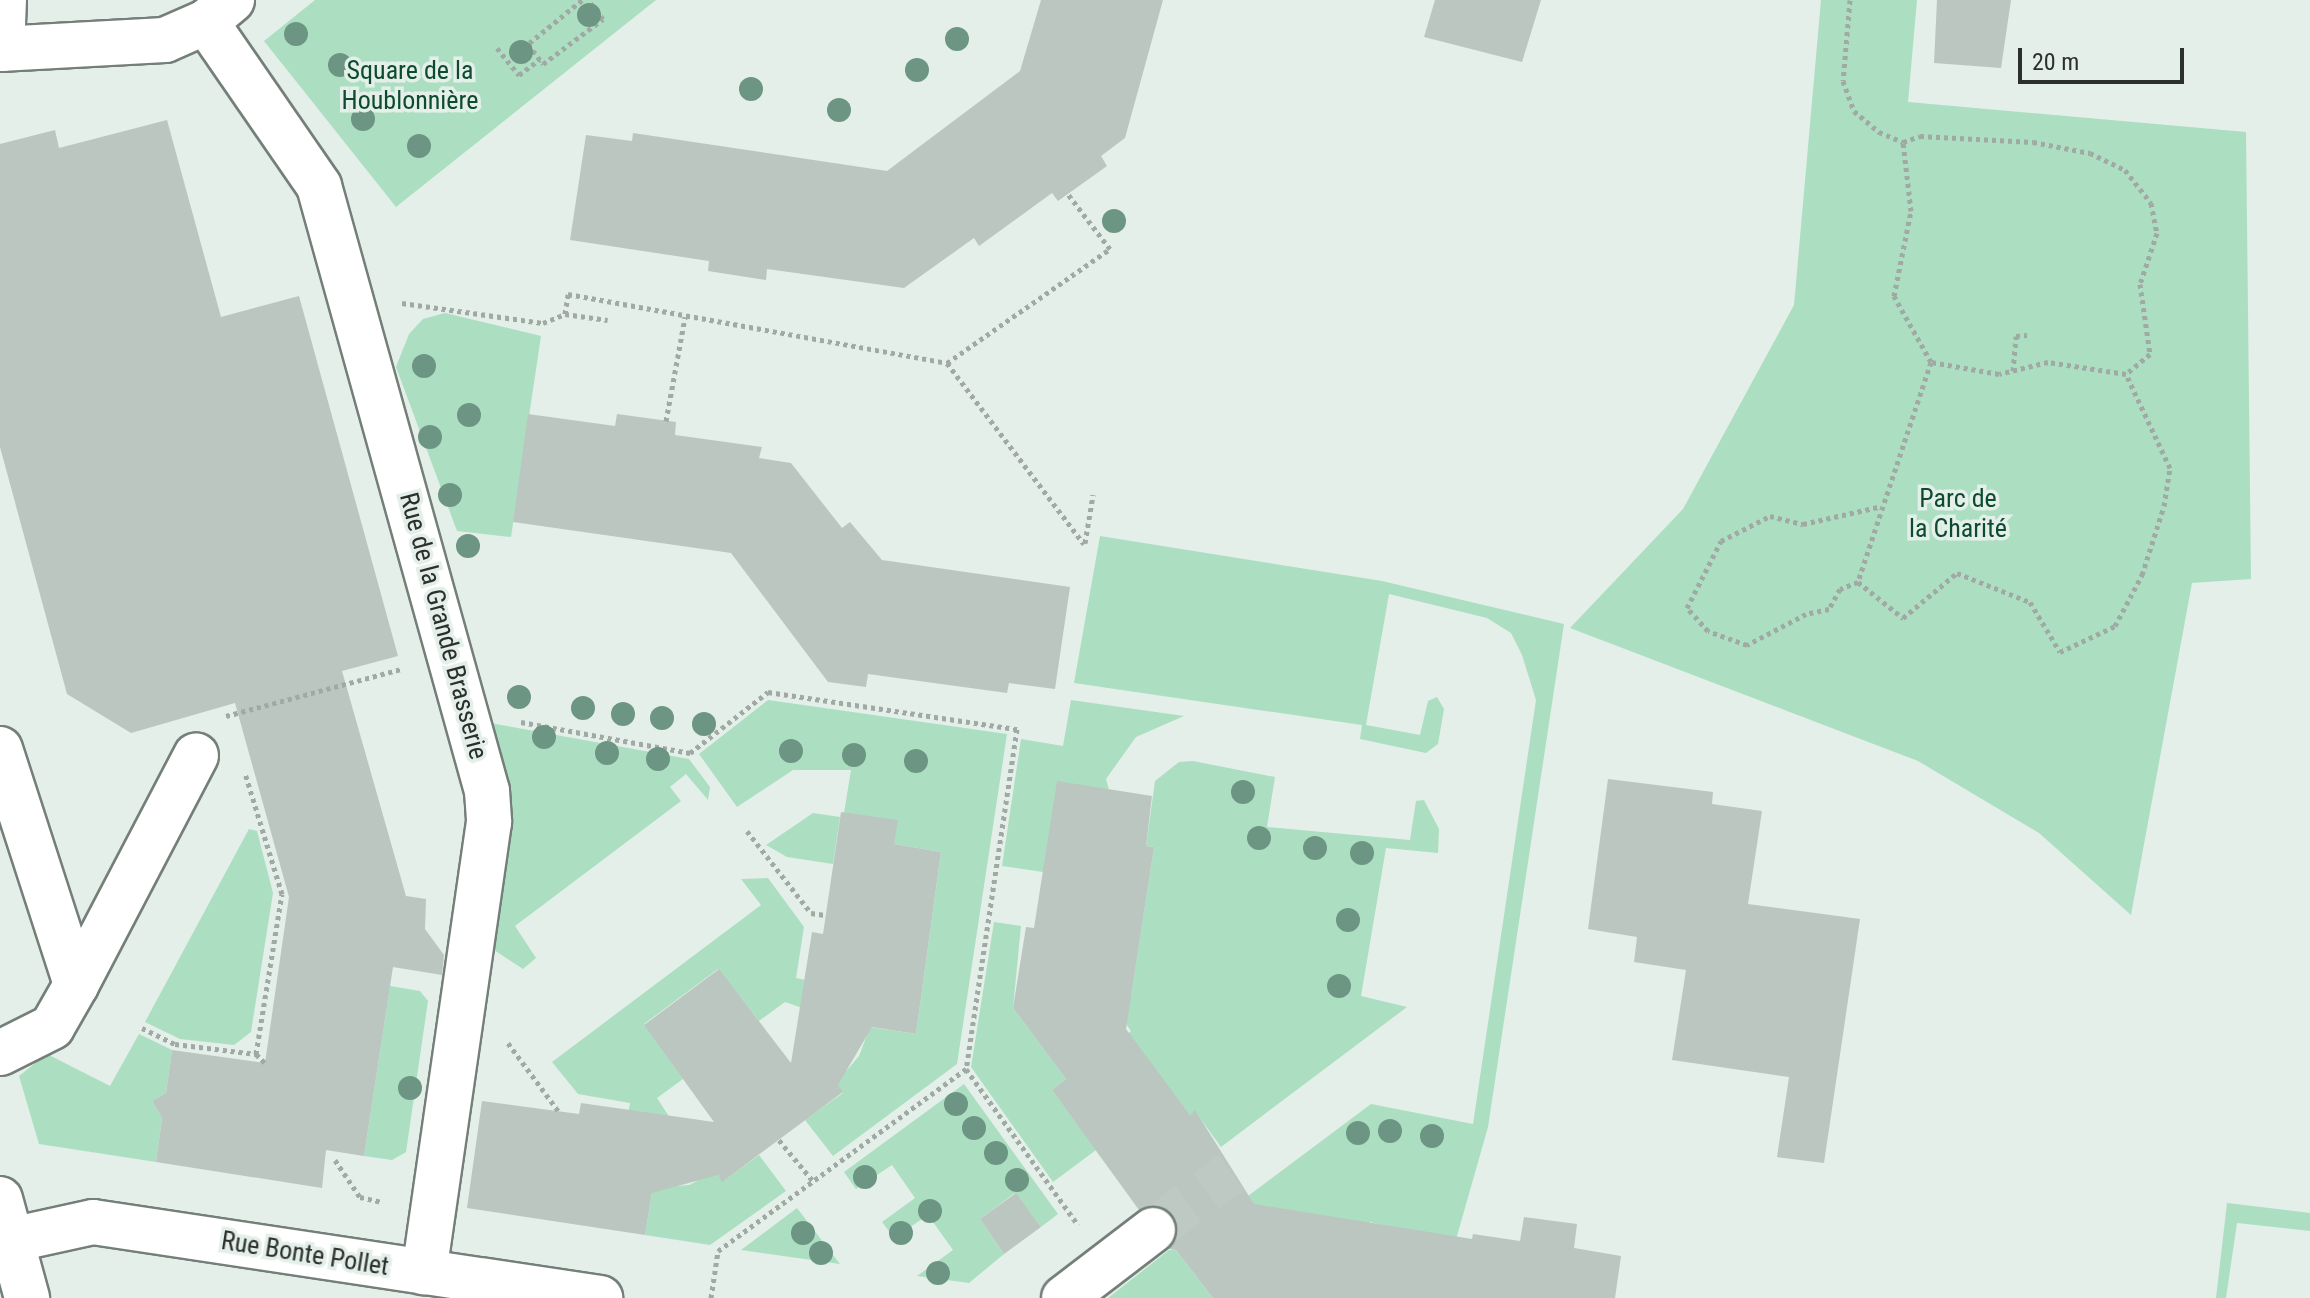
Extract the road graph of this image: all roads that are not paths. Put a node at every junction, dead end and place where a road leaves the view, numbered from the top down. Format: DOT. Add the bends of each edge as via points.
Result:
graph roads {
  1 [pos="4,0"];
  2 [pos="219,11"];
  3 [pos="1,49"];
  4 [pos="0,749"];
  5 [pos="196,755"];
  6 [pos="76,985"];
  7 [pos="0,1053"];
  8 [pos="6,1219"];
  9 [pos="1153,1230"];
  10 [pos="424,1272"];
  11 [pos="27,1298"];
  12 [pos="600,1298"];
  13 [pos="1064,1298"];
  1 -- 3 [label="street"];
  2 -- 3 [label="street" via="138,44"];
  2 -- 10 [label="street, Rue de la Grande Brasserie" via="313,173 453,655 489,822"];
  4 -- 6 [label="street"];
  5 -- 6 [label="street"];
  6 -- 7 [label="street" via="52,1027"];
  8 -- 10 [label="street, Rue Bonte Pollet" via="93,1222"];
  8 -- 11 [label="street"];
  9 -- 13 [label="street"];
  10 -- 12 [label="street, Rue Bonte Pollet"];
}
